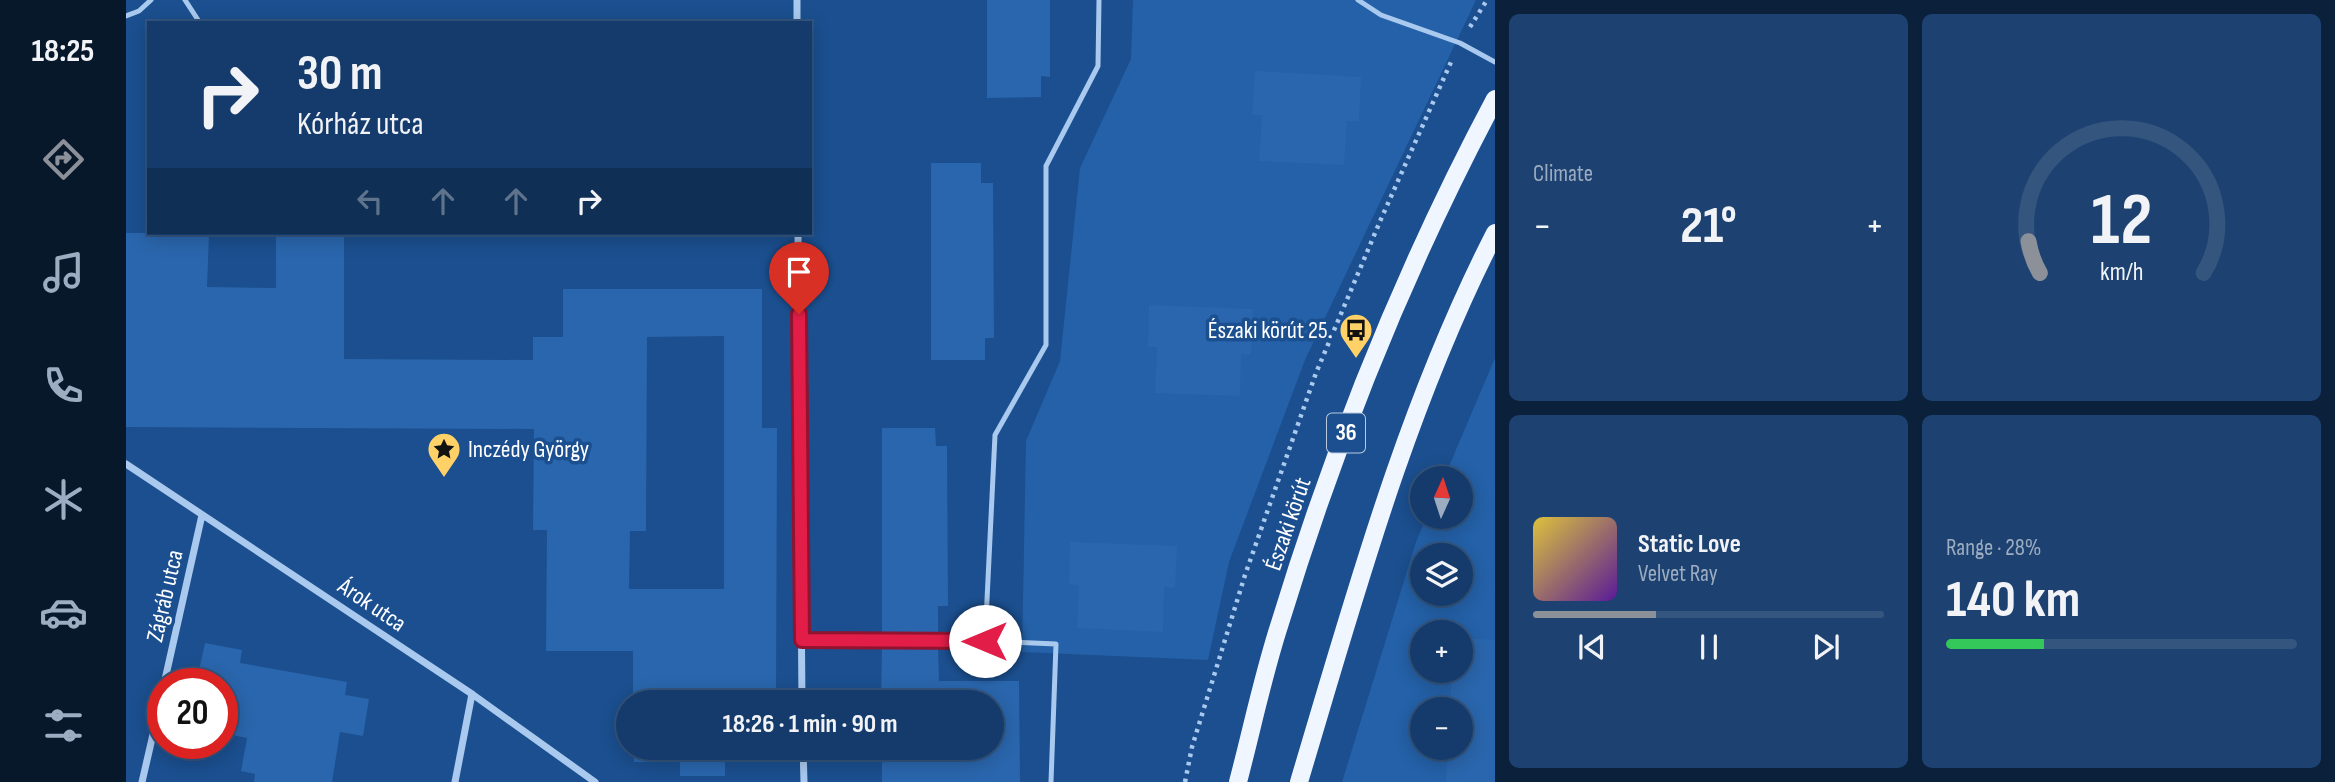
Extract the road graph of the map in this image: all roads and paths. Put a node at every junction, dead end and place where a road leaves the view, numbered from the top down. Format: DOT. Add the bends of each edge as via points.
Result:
graph roads {
  1 [pos="151,0"];
  2 [pos="185,0"];
  3 [pos="797,0"];
  4 [pos="1099,0"];
  5 [pos="1357,0"];
  6 [pos="1488,0"];
  7 [pos="126,16"];
  8 [pos="199,21"];
  9 [pos="797,21"];
  10 [pos="1460,43"];
  11 [pos="1495,62"];
  12 [pos="1495,99"];
  13 [pos="1495,233"];
  14 [pos="798,235"];
  15 [pos="126,464"];
  16 [pos="202,515"];
  17 [pos="802,640"];
  18 [pos="985,641"];
  19 [pos="168,668"];
  20 [pos="803,690"];
  21 [pos="472,694"];
  22 [pos="147,759"];
  23 [pos="803,760"];
  24 [pos="142,782"];
  25 [pos="455,782"];
  26 [pos="595,782"];
  27 [pos="804,782"];
  28 [pos="1051,782"];
  29 [pos="1185,782"];
  30 [pos="1238,782"];
  31 [pos="1299,782"];
  1 -- 7 [label="lane"];
  2 -- 8 [label="lane"];
  3 -- 9 [label="street"];
  4 -- 18 [label="lane" via="1098,66 1046,166 1046,345 995,435"];
  5 -- 10 [label="lane" via="1381,15"];
  6 -- 10 [label="path"];
  10 -- 11 [label="lane"];
  10 -- 29 [label="path" via="1316,373 1245,575"];
  12 -- 30 [label="main road, Északi körút / 36" via="1424,241 1371,362 1279,624"];
  13 -- 31 [label="main road, 36" via="1412,421"];
  14 -- 17 [label="street"];
  15 -- 16 [label="street, Árok utca"];
  16 -- 19 [label="street, Zágráb utca"];
  16 -- 21 [label="street, Árok utca"];
  17 -- 18 [label="lane"];
  17 -- 20 [label="street"];
  18 -- 28 [label="lane" via="1056,644"];
  21 -- 25 [label="street"];
  21 -- 26 [label="street, Árok utca"];
  22 -- 24 [label="street"];
  23 -- 27 [label="street"];
}
